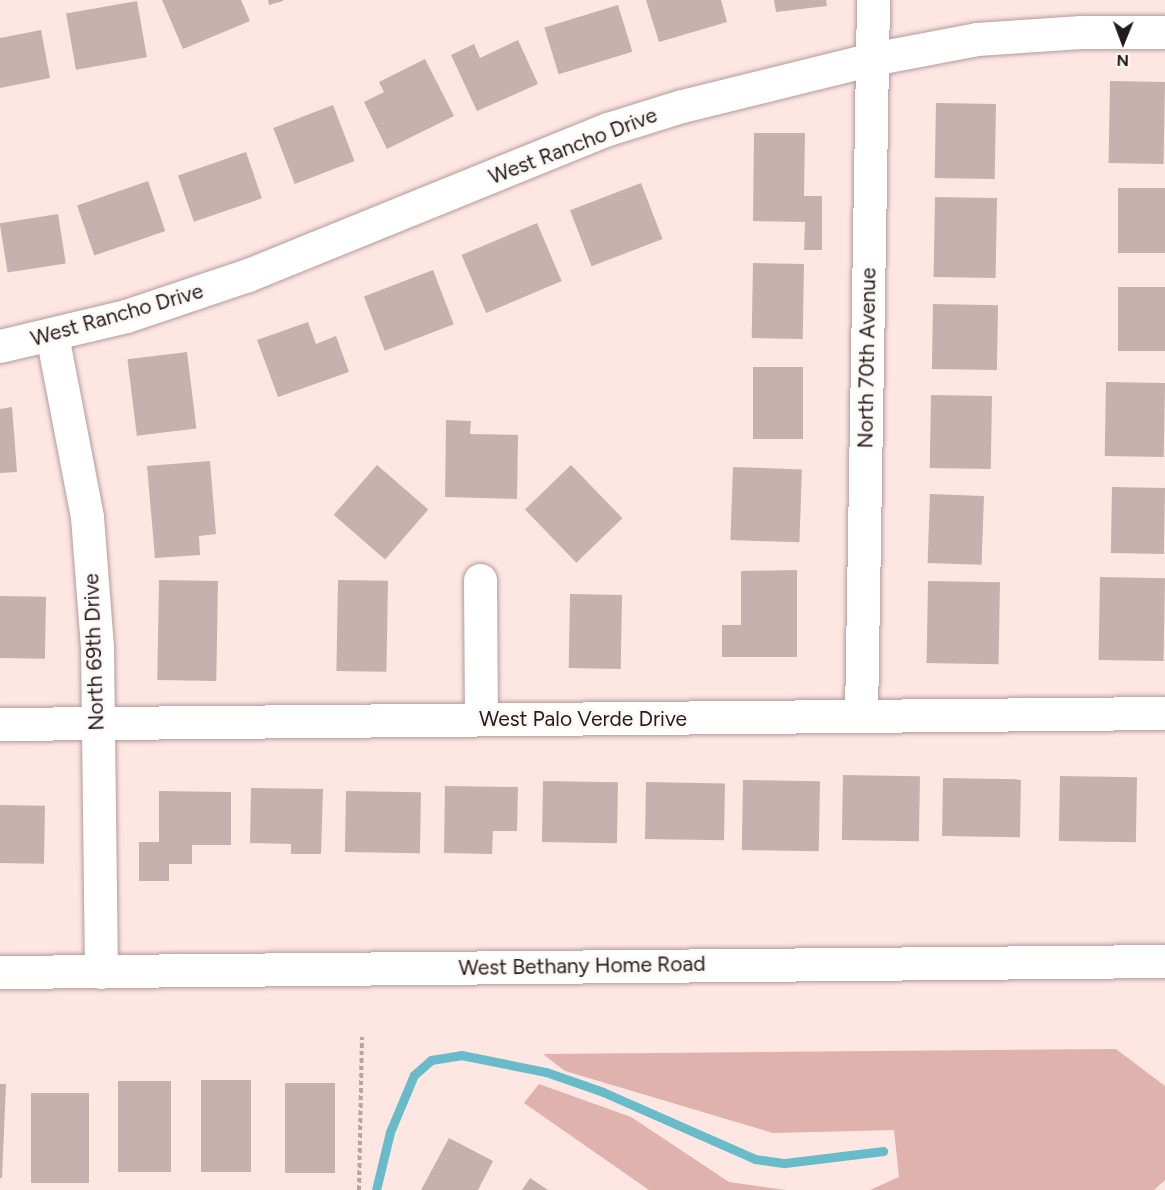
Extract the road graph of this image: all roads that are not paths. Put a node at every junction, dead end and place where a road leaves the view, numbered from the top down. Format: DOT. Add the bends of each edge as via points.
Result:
graph roads {
  1 [pos="873,0"];
  2 [pos="1165,32"];
  3 [pos="872,59"];
  4 [pos="52,335"];
  5 [pos="0,346"];
  6 [pos="480,580"];
  7 [pos="1165,713"];
  8 [pos="861,716"];
  9 [pos="481,719"];
  10 [pos="98,723"];
  11 [pos="0,724"];
  12 [pos="1165,961"];
  13 [pos="0,972"];
  14 [pos="101,972"];
  1 -- 3 [label="street, North 70th Avenue"];
  2 -- 3 [label="street, West Rancho Drive" via="1082,32 977,39"];
  3 -- 4 [label="street, West Rancho Drive" via="608,129 248,276"];
  3 -- 8 [label="street, North 70th Avenue"];
  4 -- 5 [label="street, West Rancho Drive"];
  4 -- 10 [label="street, North 69th Drive" via="87,518 97,647"];
  6 -- 9 [label="street"];
  7 -- 8 [label="street, West Palo Verde Drive"];
  8 -- 9 [label="street, West Palo Verde Drive"];
  9 -- 10 [label="street, West Palo Verde Drive"];
  10 -- 11 [label="street, West Palo Verde Drive"];
  10 -- 14 [label="street, North 69th Drive"];
  12 -- 14 [label="street, West Bethany Home Road"];
  13 -- 14 [label="street, West Bethany Home Road"];
}
